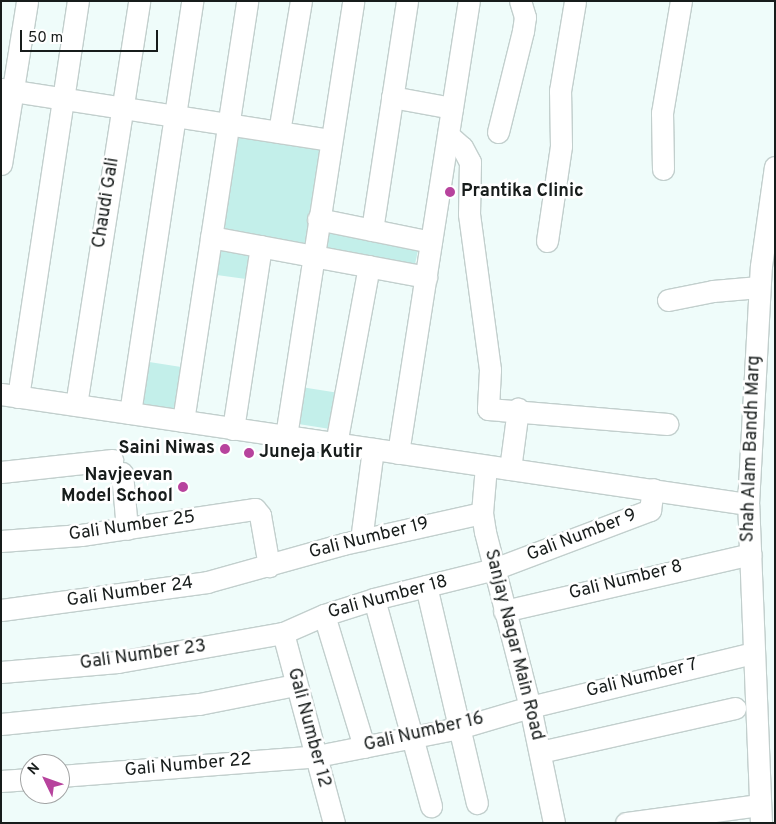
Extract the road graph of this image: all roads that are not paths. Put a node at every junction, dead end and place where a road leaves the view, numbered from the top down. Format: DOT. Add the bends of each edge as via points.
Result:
graph roads {
  1 [pos="27,1"];
  2 [pos="78,1"];
  3 [pos="138,1"];
  4 [pos="192,1"];
  5 [pos="247,1"];
  6 [pos="300,1"];
  7 [pos="353,1"];
  8 [pos="407,1"];
  9 [pos="468,1"];
  10 [pos="520,1"];
  11 [pos="575,1"];
  12 [pos="681,1"];
  13 [pos="7,90"];
  14 [pos="392,98"];
  15 [pos="63,99"];
  16 [pos="122,108"];
  17 [pos="452,108"];
  18 [pos="175,116"];
  19 [pos="228,125"];
  20 [pos="279,132"];
  21 [pos="498,132"];
  22 [pos="448,135"];
  23 [pos="331,140"];
  24 [pos="1,164"];
  25 [pos="775,167"];
  26 [pos="663,169"];
  27 [pos="318,219"];
  28 [pos="372,230"];
  29 [pos="211,237"];
  30 [pos="547,241"];
  31 [pos="431,242"];
  32 [pos="261,246"];
  33 [pos="313,255"];
  34 [pos="369,266"];
  35 [pos="765,274"];
  36 [pos="426,277"];
  37 [pos="668,300"];
  38 [pos="7,400"];
  39 [pos="76,405"];
  40 [pos="518,410"];
  41 [pos="130,413"];
  42 [pos="184,421"];
  43 [pos="667,424"];
  44 [pos="233,428"];
  45 [pos="286,436"];
  46 [pos="336,444"];
  47 [pos="373,449"];
  48 [pos="398,453"];
  49 [pos="486,466"];
  50 [pos="510,469"];
  51 [pos="1,472"];
  52 [pos="653,489"];
  53 [pos="748,504"];
  54 [pos="482,513"];
  55 [pos="127,528"];
  56 [pos="361,540"];
  57 [pos="1,541"];
  58 [pos="750,554"];
  59 [pos="263,568"];
  60 [pos="494,569"];
  61 [pos="426,586"];
  62 [pos="374,599"];
  63 [pos="1,610"];
  64 [pos="504,611"];
  65 [pos="324,614"];
  66 [pos="283,633"];
  67 [pos="754,653"];
  68 [pos="1,672"];
  69 [pos="295,685"];
  70 [pos="530,707"];
  71 [pos="735,708"];
  72 [pos="1,724"];
  73 [pos="459,728"];
  74 [pos="412,738"];
  75 [pos="364,747"];
  76 [pos="540,752"];
  77 [pos="317,756"];
  78 [pos="70,775"];
  79 [pos="20,780"];
  80 [pos="1,781"];
  81 [pos="476,803"];
  82 [pos="431,806"];
  83 [pos="760,814"];
  84 [pos="334,823"];
  85 [pos="554,823"];
  86 [pos="626,823"];
  1 -- 13 [label="street"];
  2 -- 15 [label="street"];
  3 -- 16 [label="street, Chaudi Gali"];
  4 -- 18 [label="street"];
  5 -- 19 [label="street"];
  6 -- 20 [label="street"];
  7 -- 23 [label="street"];
  8 -- 14 [label="street"];
  9 -- 17 [label="street"];
  10 -- 21 [label="street" via="525,17 523,31"];
  11 -- 30 [label="street" via="560,91 561,146"];
  12 -- 26 [label="street" via="662,113"];
  13 -- 15 [label="street"];
  13 -- 24 [label="street"];
  14 -- 17 [label="street"];
  14 -- 28 [label="street"];
  15 -- 16 [label="street"];
  15 -- 38 [label="street"];
  16 -- 18 [label="street"];
  16 -- 39 [label="street, Chaudi Gali"];
  17 -- 22 [label="street"];
  18 -- 19 [label="street"];
  18 -- 41 [label="street"];
  19 -- 20 [label="street"];
  19 -- 29 [label="street"];
  20 -- 23 [label="street"];
  22 -- 31 [label="street"];
  22 -- 40 [label="street" via="462,147 470,162 469,214 490,370 488,409"];
  23 -- 27 [label="street"];
  25 -- 35 [label="street, Shah Alam Bandh Marg"];
  27 -- 28 [label="street"];
  27 -- 33 [label="street"];
  28 -- 31 [label="street"];
  29 -- 32 [label="street"];
  29 -- 42 [label="street"];
  31 -- 36 [label="street"];
  32 -- 33 [label="street"];
  32 -- 44 [label="street"];
  33 -- 34 [label="street"];
  33 -- 45 [label="street"];
  34 -- 36 [label="street"];
  34 -- 46 [label="street"];
  35 -- 37 [label="street" via="713,291"];
  35 -- 53 [label="street, Shah Alam Bandh Marg"];
  36 -- 48 [label="street"];
  38 -- 39 [label="street" via="42,400"];
  39 -- 41 [label="street"];
  40 -- 43 [label="street"];
  40 -- 50 [label="street"];
  41 -- 42 [label="street"];
  42 -- 44 [label="street"];
  44 -- 45 [label="street"];
  45 -- 46 [label="street"];
  46 -- 47 [label="street"];
  47 -- 48 [label="street"];
  47 -- 56 [label="street"];
  48 -- 49 [label="street"];
  49 -- 50 [label="street"];
  49 -- 54 [label="street, Sanjay Nagar Main Road"];
  50 -- 52 [label="street"];
  51 -- 55 [label="street" via="117,467"];
  52 -- 53 [label="street"];
  52 -- 60 [label="street, Gali Number 9" via="650,510"];
  53 -- 58 [label="street, Shah Alam Bandh Marg"];
  54 -- 56 [label="street, Gali Number 19"];
  54 -- 60 [label="street, Sanjay Nagar Main Road"];
  55 -- 57 [label="street, Gali Number 25"];
  55 -- 59 [label="street, Gali Number 25" via="255,509 260,515"];
  56 -- 59 [label="street, Gali Number 19"];
  58 -- 64 [label="street, Gali Number 8"];
  58 -- 67 [label="street, Shah Alam Bandh Marg"];
  59 -- 63 [label="street, Gali Number 24" via="207,582"];
  60 -- 61 [label="street, Gali Number 18"];
  60 -- 64 [label="street, Sanjay Nagar Main Road"];
  61 -- 62 [label="street, Gali Number 18"];
  61 -- 73 [label="street"];
  62 -- 65 [label="street, Gali Number 18"];
  62 -- 74 [label="street"];
  64 -- 70 [label="street, Sanjay Nagar Main Road"];
  65 -- 66 [label="street, Gali Number 18"];
  65 -- 75 [label="street"];
  66 -- 68 [label="street, Gali Number 23" via="118,662"];
  66 -- 69 [label="street, Gali Number 12"];
  67 -- 70 [label="street, Gali Number 7"];
  67 -- 83 [label="street, Shah Alam Bandh Marg"];
  69 -- 72 [label="street" via="199,704"];
  69 -- 77 [label="street, Gali Number 12"];
  70 -- 73 [label="street, Gali Number 16"];
  70 -- 76 [label="street, Sanjay Nagar Main Road"];
  71 -- 76 [label="street"];
  73 -- 74 [label="street, Gali Number 16"];
  73 -- 81 [label="street"];
  74 -- 75 [label="street, Gali Number 16"];
  74 -- 82 [label="street"];
  75 -- 77 [label="street, Gali Number 16"];
  76 -- 85 [label="street, Sanjay Nagar Main Road"];
  77 -- 78 [label="street, Gali Number 22"];
  77 -- 84 [label="street, Gali Number 12"];
  79 -- 80 [label="street"];
  83 -- 86 [label="street"];
}
